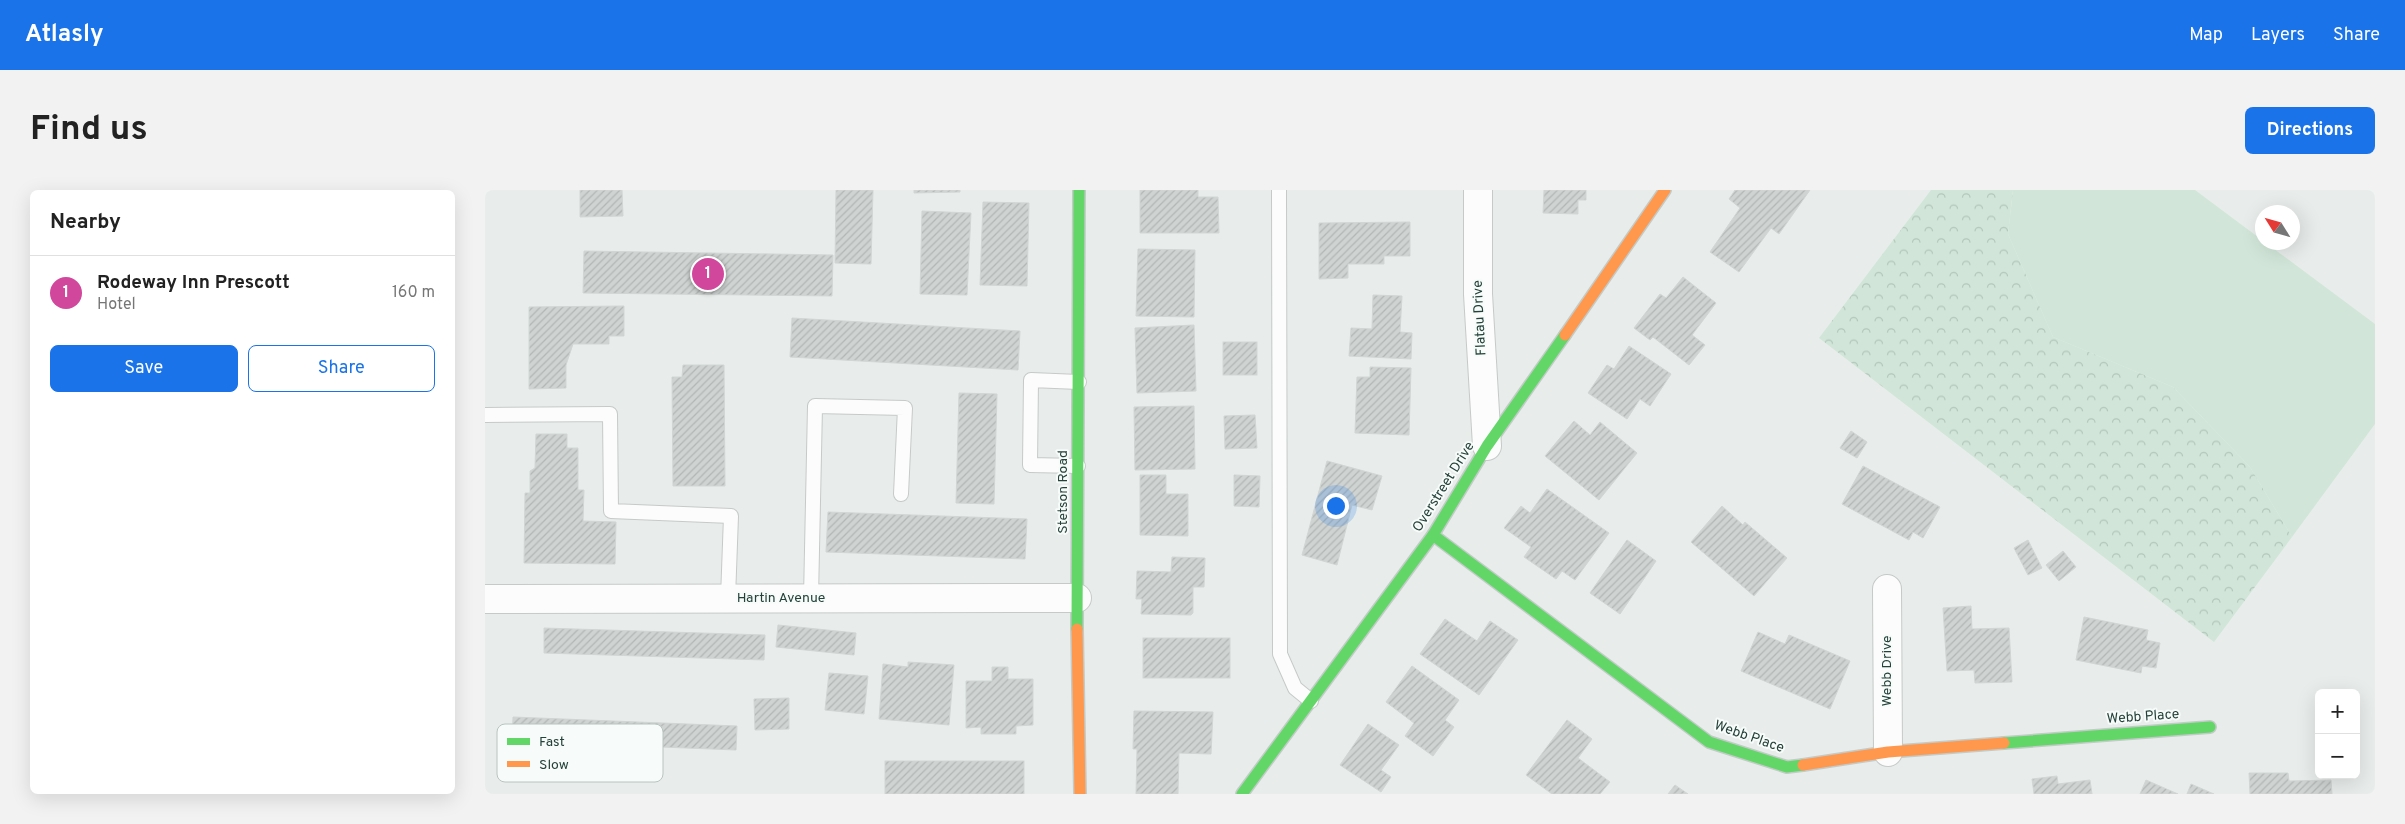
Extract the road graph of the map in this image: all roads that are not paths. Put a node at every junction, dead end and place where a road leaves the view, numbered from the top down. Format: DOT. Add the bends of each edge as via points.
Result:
graph roads {
  1 [pos="1079,190"];
  2 [pos="1279,190"];
  3 [pos="1478,190"];
  4 [pos="1665,190"];
  5 [pos="1079,382"];
  6 [pos="485,416"];
  7 [pos="1487,446"];
  8 [pos="1078,466"];
  9 [pos="901,494"];
  10 [pos="1433,535"];
  11 [pos="1887,589"];
  12 [pos="485,598"];
  13 [pos="728,598"];
  14 [pos="811,598"];
  15 [pos="1077,598"];
  16 [pos="1311,701"];
  17 [pos="2210,726"];
  18 [pos="1888,752"];
  19 [pos="1080,794"];
  20 [pos="1242,794"];
  1 -- 5 [label="street, Stetson Road"];
  2 -- 16 [label="lane" via="1280,654 1295,688"];
  3 -- 7 [label="street, Flatau Drive" via="1478,294"];
  4 -- 7 [label="street, Overstreet Drive"];
  5 -- 8 [label="street, Stetson Road"];
  5 -- 8 [label="lane" via="1031,380 1030,465"];
  6 -- 13 [label="lane" via="610,414 611,510 731,516"];
  7 -- 10 [label="street, Overstreet Drive"];
  8 -- 15 [label="street, Stetson Road"];
  9 -- 14 [label="lane" via="905,408 815,406"];
  10 -- 16 [label="street, Overstreet Drive"];
  10 -- 18 [label="street, Webb Place" via="1709,742 1787,766"];
  11 -- 18 [label="street, Webb Drive"];
  12 -- 13 [label="street, Hartin Avenue"];
  13 -- 14 [label="street, Hartin Avenue"];
  14 -- 15 [label="street, Hartin Avenue"];
  15 -- 19 [label="street, Stetson Road"];
  16 -- 20 [label="street, Overstreet Drive"];
  17 -- 18 [label="street, Webb Place"];
}
